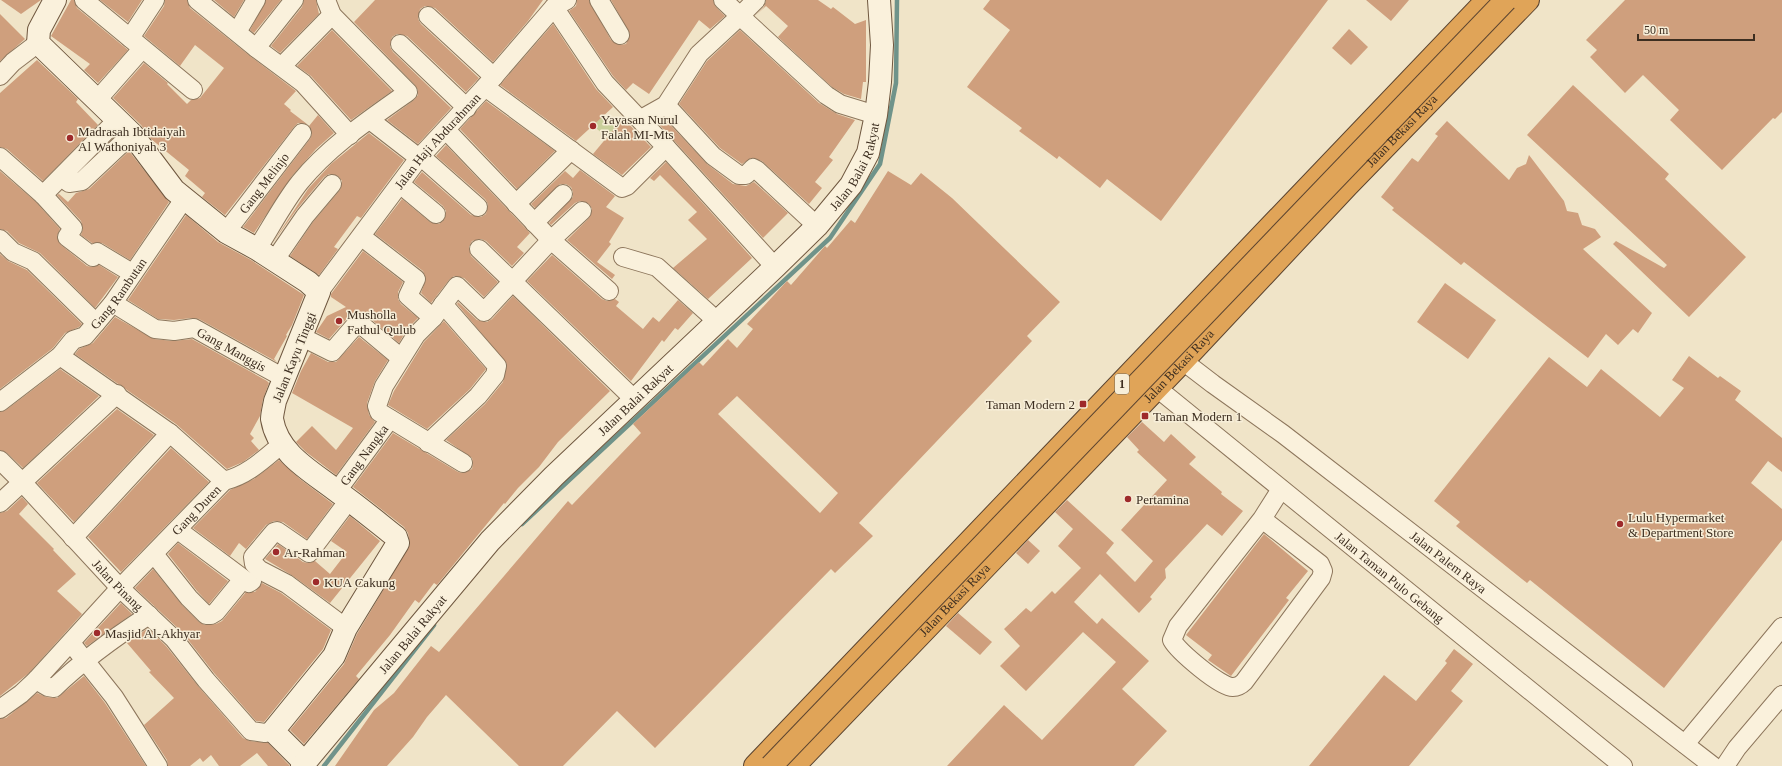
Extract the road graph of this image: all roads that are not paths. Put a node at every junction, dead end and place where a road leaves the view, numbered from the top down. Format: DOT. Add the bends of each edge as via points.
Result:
graph roads {
  1 [pos="55,0"];
  2 [pos="84,0"];
  3 [pos="155,0"];
  4 [pos="197,0"];
  5 [pos="256,0"];
  6 [pos="294,0"];
  7 [pos="599,0"];
  8 [pos="723,0"];
  9 [pos="756,0"];
  10 [pos="879,0"];
  11 [pos="1487,0"];
  12 [pos="1514,3"];
  13 [pos="560,4"];
  14 [pos="329,7"];
  15 [pos="428,16"];
  16 [pos="740,16"];
  17 [pos="237,32"];
  18 [pos="620,35"];
  19 [pos="38,43"];
  20 [pos="136,43"];
  21 [pos="400,44"];
  22 [pos="256,48"];
  23 [pos="282,66"];
  24 [pos="0,76"];
  25 [pos="490,82"];
  26 [pos="193,90"];
  27 [pos="98,99"];
  28 [pos="666,104"];
  29 [pos="467,108"];
  30 [pos="876,115"];
  31 [pos="641,119"];
  32 [pos="370,120"];
  33 [pos="125,126"];
  34 [pos="446,130"];
  35 [pos="302,133"];
  36 [pos="350,134"];
  37 [pos="666,147"];
  38 [pos="571,150"];
  39 [pos="0,157"];
  40 [pos="419,158"];
  41 [pos="332,184"];
  42 [pos="400,184"];
  43 [pos="563,194"];
  44 [pos="43,195"];
  45 [pos="184,199"];
  46 [pos="516,204"];
  47 [pos="478,207"];
  48 [pos="1288,210"];
  49 [pos="582,211"];
  50 [pos="436,214"];
  51 [pos="534,223"];
  52 [pos="817,226"];
  53 [pos="1307,229"];
  54 [pos="226,232"];
  55 [pos="362,237"];
  56 [pos="0,239"];
  57 [pos="551,240"];
  58 [pos="257,248"];
  59 [pos="479,249"];
  60 [pos="623,257"];
  61 [pos="274,261"];
  62 [pos="775,267"];
  63 [pos="132,273"];
  64 [pos="512,281"];
  65 [pos="609,291"];
  66 [pos="319,292"];
  67 [pos="113,303"];
  68 [pos="438,311"];
  69 [pos="717,321"];
  70 [pos="96,323"];
  71 [pos="1179,324"];
  72 [pos="302,337"];
  73 [pos="1200,343"];
  74 [pos="60,356"];
  75 [pos="401,358"];
  76 [pos="1183,360"];
  77 [pos="284,378"];
  78 [pos="1157,388"];
  79 [pos="117,394"];
  80 [pos="635,400"];
  81 [pos="0,402"];
  82 [pos="390,419"];
  83 [pos="170,433"];
  84 [pos="428,443"];
  85 [pos="282,444"];
  86 [pos="0,460"];
  87 [pos="463,463"];
  88 [pos="224,480"];
  89 [pos="23,483"];
  90 [pos="1281,489"];
  91 [pos="343,495"];
  92 [pos="0,503"];
  93 [pos="1262,518"];
  94 [pos="178,530"];
  95 [pos="73,538"];
  96 [pos="154,554"];
  97 [pos="260,570"];
  98 [pos="243,579"];
  99 [pos="120,588"];
  100 [pos="149,614"];
  101 [pos="1782,627"];
  102 [pos="346,628"];
  103 [pos="71,643"];
  104 [pos="84,660"];
  105 [pos="36,680"];
  106 [pos="1782,695"];
  107 [pos="1,706"];
  108 [pos="793,727"];
  109 [pos="273,731"];
  110 [pos="1685,744"];
  111 [pos="813,747"];
  112 [pos="303,764"];
  113 [pos="158,766"];
  114 [pos="755,766"];
  115 [pos="771,766"];
  116 [pos="794,766"];
  117 [pos="1623,766"];
  118 [pos="1713,766"];
  119 [pos="1725,766"];
  1 -- 19 [label="street" via="39,30"];
  2 -- 20 [label="street"];
  3 -- 20 [label="street"];
  4 -- 17 [label="street"];
  5 -- 17 [label="street"];
  6 -- 22 [label="street"];
  7 -- 18 [label="street"];
  8 -- 16 [label="street"];
  9 -- 16 [label="street"];
  10 -- 30 [label="street, Jalan Balai Rakyat" via="882,45"];
  11 -- 48 [label="highway, 1"];
  12 -- 53 [label="highway, Jalan Bekasi Raya / 1"];
  12 -- 115 [label="highway, bridge"];
  13 -- 25 [label="street, Jalan Haji Abdurahman"];
  13 -- 31 [label="street" via="605,83"];
  14 -- 23 [label="street"];
  14 -- 32 [label="street" via="408,92"];
  15 -- 25 [label="street"];
  16 -- 28 [label="street" via="699,54"];
  16 -- 30 [label="street" via="826,95 840,104"];
  17 -- 22 [label="street"];
  19 -- 24 [label="street" via="13,62"];
  19 -- 27 [label="street"];
  20 -- 26 [label="street"];
  20 -- 27 [label="street"];
  21 -- 29 [label="street"];
  22 -- 23 [label="street"];
  23 -- 36 [label="street" via="303,83"];
  25 -- 29 [label="street, Jalan Haji Abdurahman"];
  25 -- 38 [label="street"];
  27 -- 33 [label="street"];
  28 -- 31 [label="street"];
  28 -- 52 [label="street" via="712,156 739,175 746,175 753,168 757,170"];
  29 -- 34 [label="street, Jalan Haji Abdurahman"];
  30 -- 52 [label="street, Jalan Balai Rakyat" via="868,153 860,169 847,191"];
  31 -- 37 [label="street"];
  32 -- 36 [label="street"];
  32 -- 40 [label="street"];
  33 -- 44 [label="street"];
  33 -- 45 [label="street" via="165,180"];
  34 -- 40 [label="street, Jalan Haji Abdurahman"];
  34 -- 46 [label="street"];
  35 -- 54 [label="street, Gang Melinjo"];
  36 -- 58 [label="street" via="300,182"];
  37 -- 38 [label="street" via="628,186 622,188"];
  37 -- 62 [label="street"];
  38 -- 46 [label="street"];
  39 -- 44 [label="street"];
  40 -- 42 [label="street, Jalan Haji Abdurahman"];
  40 -- 47 [label="street" via="426,161"];
  41 -- 61 [label="street" via="305,216"];
  42 -- 50 [label="street"];
  42 -- 55 [label="street, Jalan Haji Abdurahman"];
  43 -- 51 [label="street"];
  44 -- 63 [label="street" via="73,228 67,237 93,257 97,252"];
  45 -- 54 [label="street"];
  45 -- 63 [label="street, Gang Rambutan"];
  46 -- 51 [label="street"];
  48 -- 53 [label="highway"];
  48 -- 71 [label="highway, 1"];
  49 -- 57 [label="street"];
  51 -- 57 [label="street"];
  52 -- 62 [label="street, Jalan Balai Rakyat"];
  53 -- 73 [label="highway, Jalan Bekasi Raya / 1"];
  54 -- 58 [label="street"];
  55 -- 66 [label="street, Jalan Haji Abdurahman"];
  55 -- 68 [label="street" via="416,279 408,296"];
  56 -- 70 [label="street" via="13,252 33,261"];
  57 -- 64 [label="street"];
  57 -- 65 [label="street"];
  58 -- 61 [label="street"];
  59 -- 64 [label="street"];
  60 -- 69 [label="street" via="657,267"];
  61 -- 66 [label="street"];
  62 -- 69 [label="street, Jalan Balai Rakyat"];
  63 -- 67 [label="street, Gang Rambutan"];
  64 -- 68 [label="street" via="484,312 457,286"];
  64 -- 80 [label="street"];
  66 -- 72 [label="street, Jalan Kayu Tinggi"];
  67 -- 70 [label="street, Gang Rambutan"];
  67 -- 77 [label="street, Gang Manggis" via="155,329 174,331 194,328"];
  68 -- 75 [label="street" via="416,335"];
  68 -- 84 [label="street" via="497,366 495,375 478,396"];
  69 -- 80 [label="street, Jalan Balai Rakyat"];
  70 -- 74 [label="street, Gang Rambutan" via="85,336 73,340"];
  71 -- 73 [label="highway"];
  71 -- 108 [label="highway, 1"];
  72 -- 75 [label="street" via="332,352 358,322"];
  72 -- 77 [label="street, Jalan Kayu Tinggi"];
  73 -- 76 [label="highway, Jalan Bekasi Raya / 1"];
  74 -- 79 [label="street"];
  74 -- 81 [label="street, Gang Rambutan"];
  75 -- 82 [label="street" via="384,386 377,406 379,412"];
  76 -- 78 [label="highway, Jalan Bekasi Raya / 1"];
  76 -- 110 [label="street, Jalan Palem Raya"];
  77 -- 85 [label="street, Jalan Kayu Tinggi" via="275,401 272,418"];
  78 -- 90 [label="street, Jalan Taman Pulo Gebang"];
  78 -- 111 [label="highway, Jalan Bekasi Raya / 1"];
  79 -- 83 [label="street"];
  79 -- 89 [label="street"];
  80 -- 112 [label="street, Jalan Balai Rakyat" via="490,541"];
  82 -- 84 [label="street"];
  82 -- 91 [label="street, Gang Nangka"];
  83 -- 88 [label="street"];
  83 -- 95 [label="street"];
  84 -- 87 [label="street"];
  85 -- 88 [label="street, Gang Duren" via="256,466"];
  85 -- 91 [label="street, Jalan Kayu Tinggi" via="308,471"];
  86 -- 89 [label="street, Jalan Pinang"];
  88 -- 94 [label="street, Gang Duren"];
  89 -- 92 [label="street"];
  89 -- 95 [label="street, Jalan Pinang"];
  90 -- 93 [label="street"];
  90 -- 117 [label="street, Jalan Taman Pulo Gebang"];
  91 -- 97 [label="street, Gang Nangka" via="309,553 281,532 274,532 253,556 254,564"];
  91 -- 102 [label="street, Jalan Kayu Tinggi" via="396,537 398,543"];
  93 -- 93 [label="street" via="1178,626 1172,640 1175,646 1195,663 1232,688 1244,682 1321,578 1323,571 1320,564"];
  94 -- 96 [label="street, Gang Duren"];
  94 -- 98 [label="street"];
  95 -- 99 [label="street, Jalan Pinang"];
  96 -- 98 [label="street" via="206,615 216,612"];
  96 -- 99 [label="street, Gang Duren"];
  97 -- 98 [label="street" via="249,584"];
  97 -- 102 [label="street" via="287,584"];
  99 -- 100 [label="street, Jalan Pinang"];
  99 -- 103 [label="street, Gang Duren"];
  100 -- 104 [label="street"];
  100 -- 109 [label="street, Jalan Pinang" via="174,639 251,731"];
  101 -- 110 [label="street"];
  102 -- 109 [label="street, Jalan Kayu Tinggi" via="334,656"];
  103 -- 104 [label="street"];
  103 -- 105 [label="street, Gang Duren"];
  104 -- 105 [label="street" via="54,688"];
  104 -- 113 [label="street" via="114,697"];
  105 -- 107 [label="street, Gang Duren" via="21,694"];
  106 -- 119 [label="street"];
  108 -- 111 [label="highway"];
  108 -- 114 [label="highway, 1"];
  109 -- 112 [label="street"];
  110 -- 118 [label="street, Jalan Palem Raya"];
  111 -- 116 [label="highway, Jalan Bekasi Raya / 1"];
}
